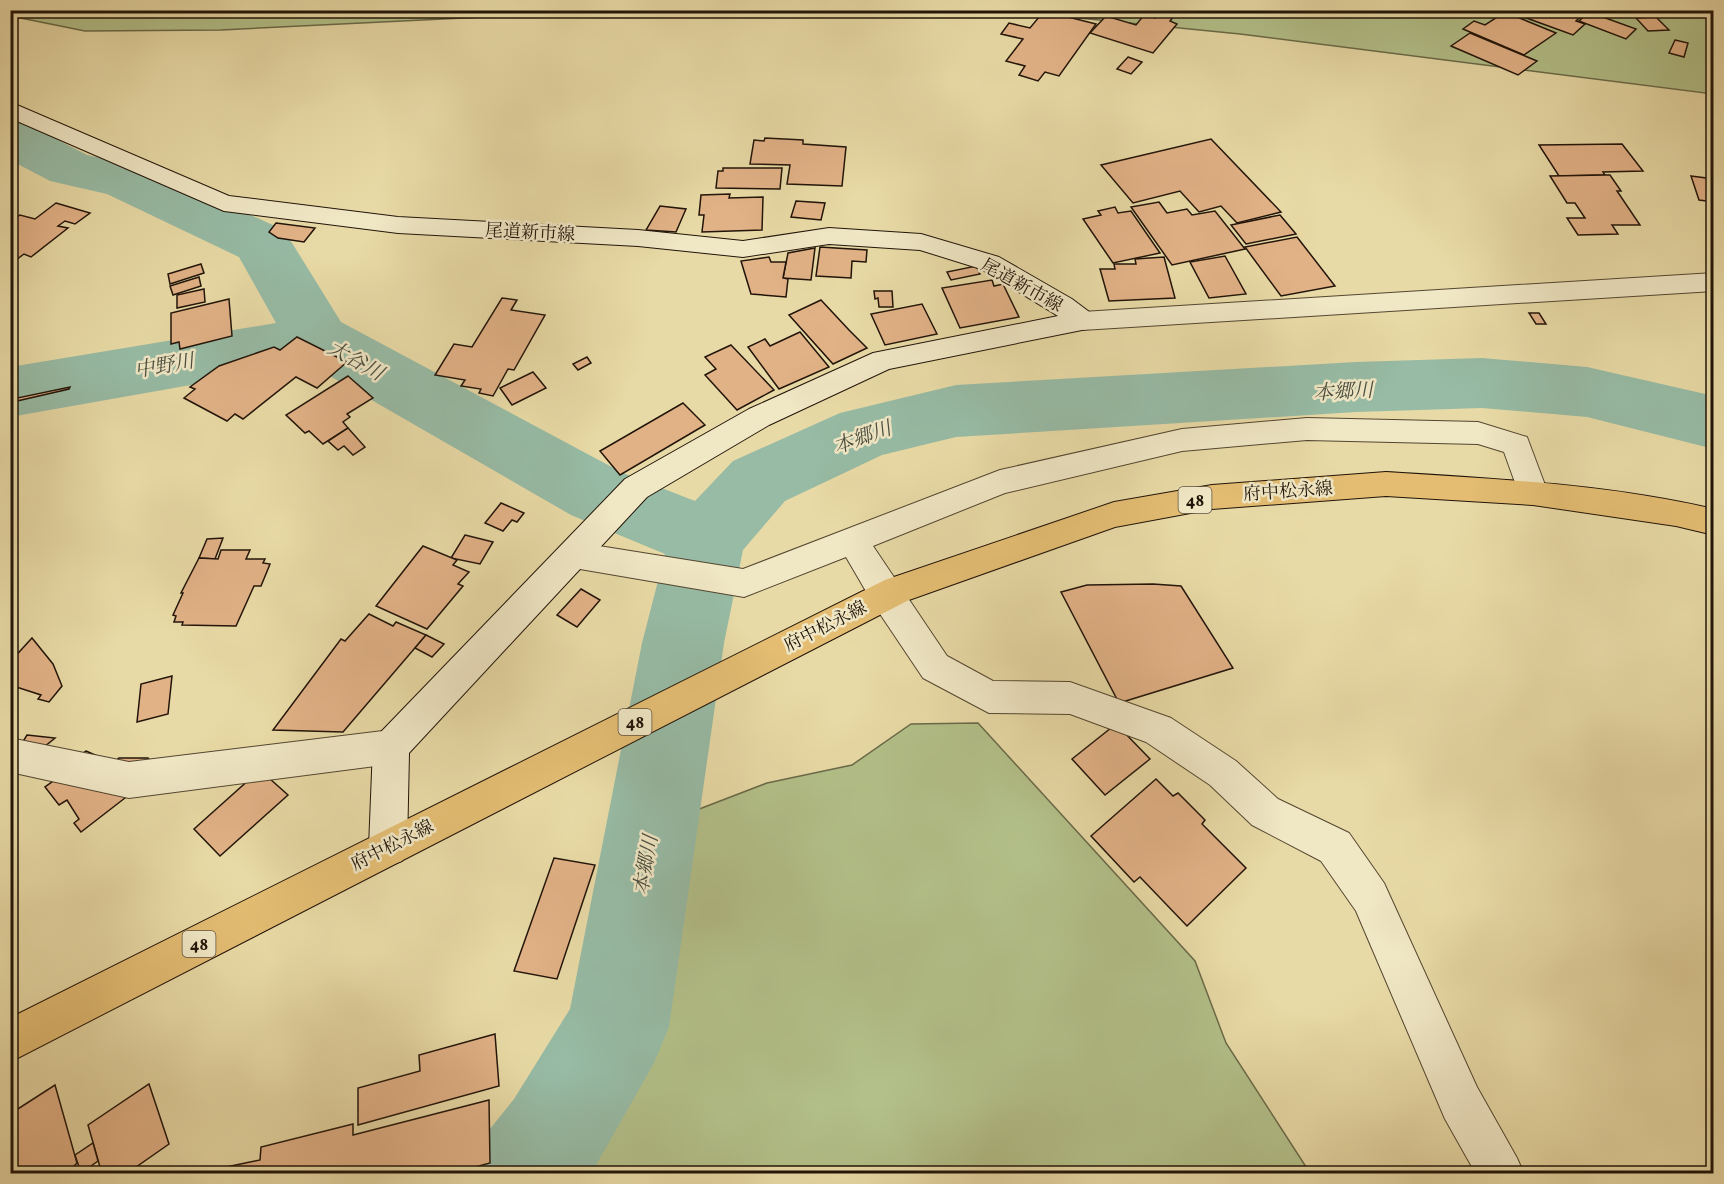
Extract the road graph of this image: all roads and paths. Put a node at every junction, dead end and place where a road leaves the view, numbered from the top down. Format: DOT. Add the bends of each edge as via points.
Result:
graph roads {
  1 [pos="10,108"];
  2 [pos="1713,282"];
  3 [pos="1082,321"];
  4 [pos="1533,493"];
  5 [pos="1713,522"];
  6 [pos="853,540"];
  7 [pos="574,555"];
  8 [pos="886,595"];
  9 [pos="391,747"];
  10 [pos="10,755"];
  11 [pos="388,847"];
  12 [pos="10,1041"];
  13 [pos="1501,1173"];
  1 -- 3 [label="street, 尾道新市線" via="224,203 398,225 638,238 743,249 829,236 921,242 990,263"];
  2 -- 3 [label="street"];
  3 -- 7 [label="street, 尾道新市線" via="883,360 759,417 636,488"];
  4 -- 5 [label="main road, 府中松永線 / 48" via="1676,513"];
  4 -- 6 [label="street" via="1516,445 1478,433 1307,429 1182,440 1000,482"];
  4 -- 8 [label="main road, 府中松永線 / 48" via="1386,484 1212,497 1114,514"];
  6 -- 7 [label="street" via="744,583"];
  6 -- 8 [label="street"];
  7 -- 9 [label="street, 尾道新市線"];
  8 -- 11 [label="main road, 府中松永線 / 48"];
  8 -- 13 [label="street" via="935,667 989,697 1070,698 1158,730 1223,773 1266,812 1335,847 1370,897 1461,1103"];
  9 -- 10 [label="street" via="129,780"];
  9 -- 11 [label="street"];
  11 -- 12 [label="main road, 府中松永線 / 48"];
}
